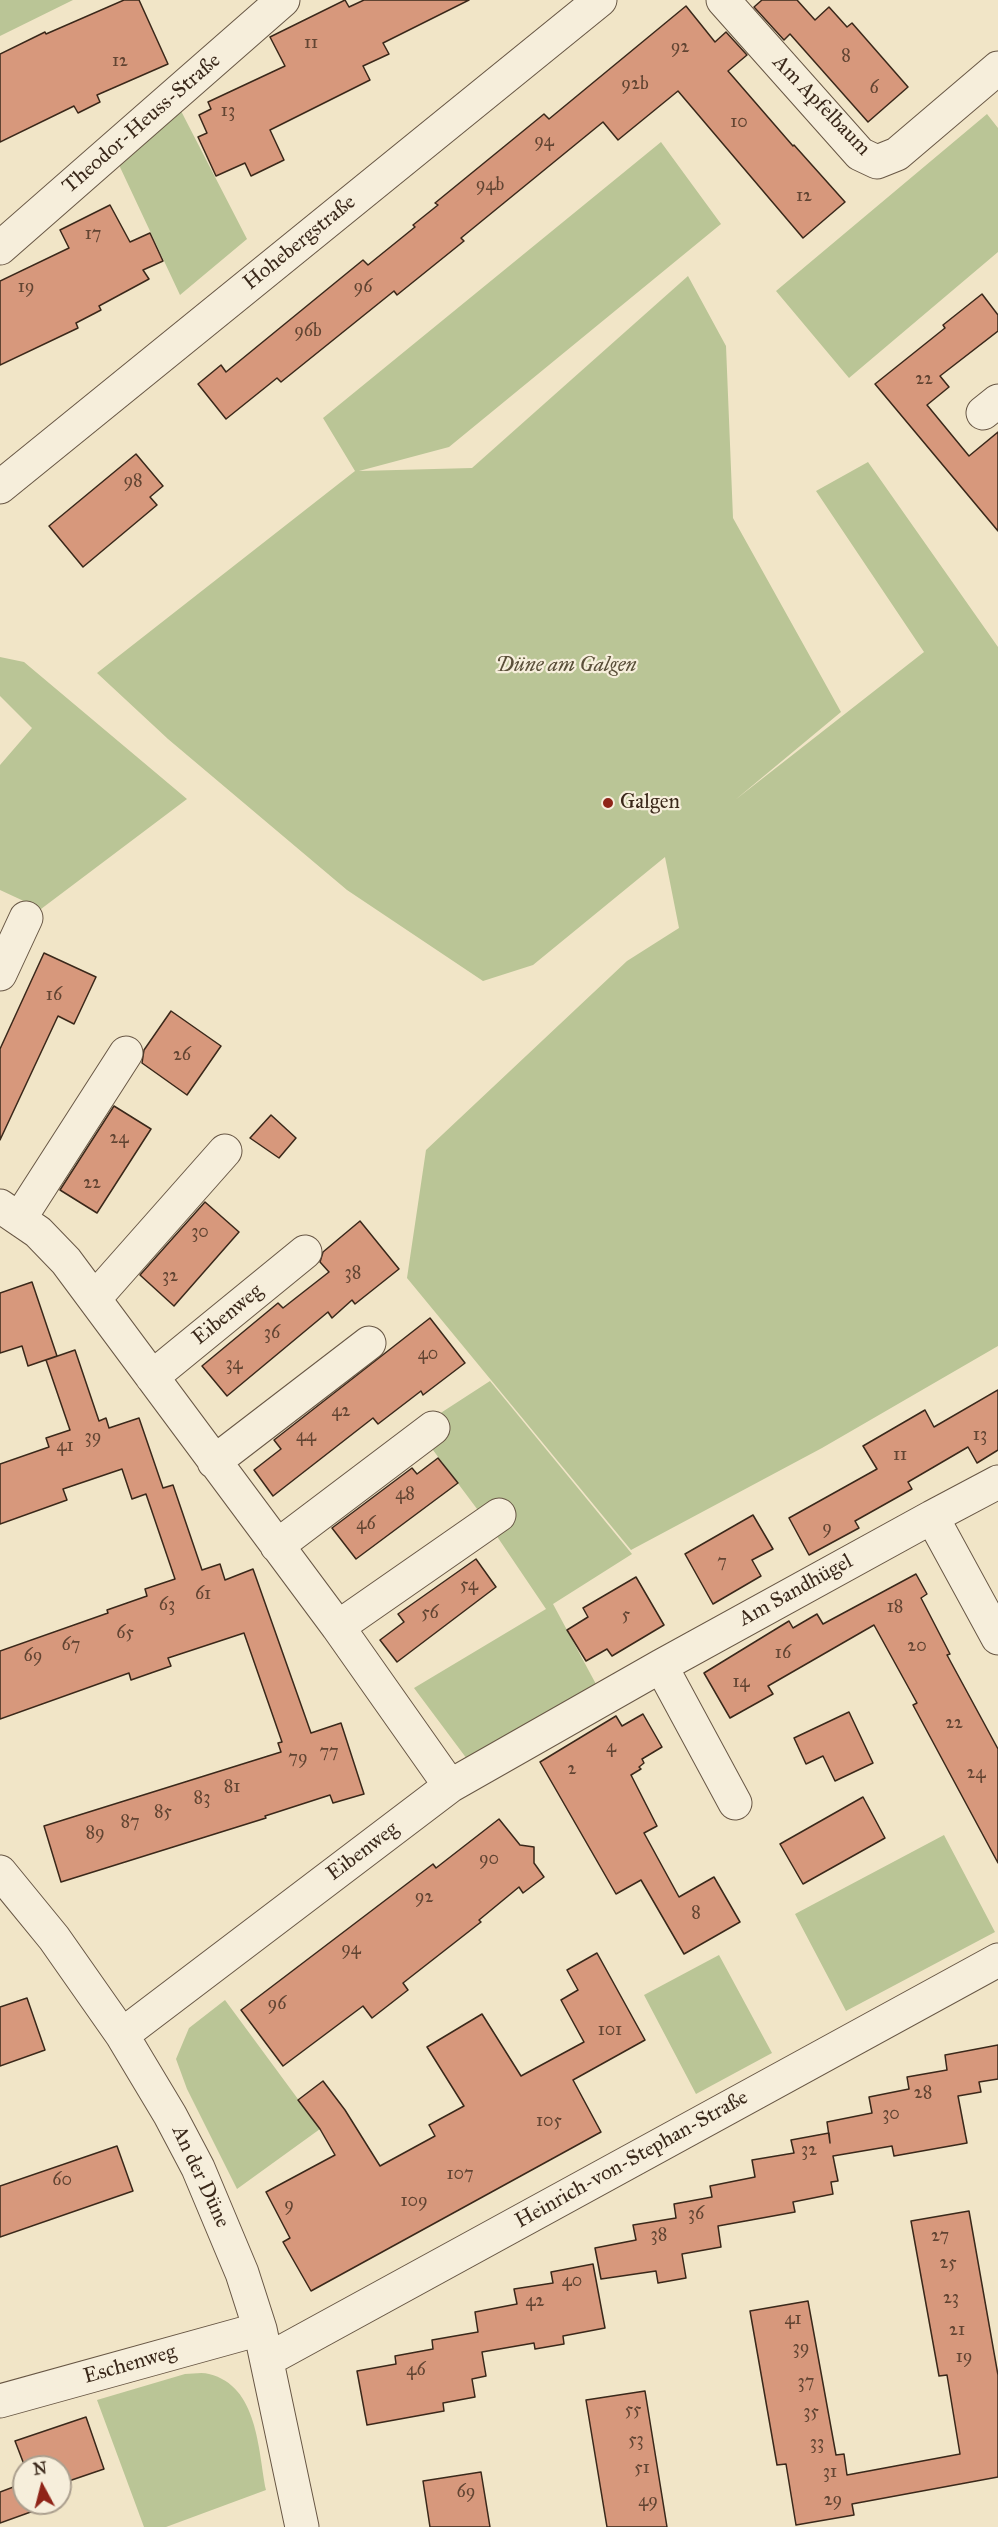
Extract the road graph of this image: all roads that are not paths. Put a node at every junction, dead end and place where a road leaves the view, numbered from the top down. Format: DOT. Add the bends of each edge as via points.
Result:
graph roads {
  1 [pos="283,0"];
  2 [pos="600,0"];
  3 [pos="723,0"];
  4 [pos="993,82"];
  5 [pos="0,248"];
  6 [pos="0,487"];
  7 [pos="26,918"];
  8 [pos="0,974"];
  9 [pos="126,1053"];
  10 [pos="225,1151"];
  11 [pos="10,1212"];
  12 [pos="305,1252"];
  13 [pos="94,1298"];
  14 [pos="369,1343"];
  15 [pos="152,1377"];
  16 [pos="433,1428"];
  17 [pos="214,1462"];
  18 [pos="998,1482"];
  19 [pos="499,1515"];
  20 [pos="932,1517"];
  21 [pos="277,1546"];
  22 [pos="338,1627"];
  23 [pos="998,1638"];
  24 [pos="661,1666"];
  25 [pos="450,1786"];
  26 [pos="735,1803"];
  27 [pos="0,1872"];
  28 [pos="998,1960"];
  29 [pos="122,2035"];
  30 [pos="260,2329"];
  31 [pos="267,2360"];
  32 [pos="0,2401"];
  33 [pos="302,2527"];
  1 -- 5 [label="street, Theodor-Heuss-Straße"];
  2 -- 6 [label="street, Hohebergstraße"];
  3 -- 4 [label="street, Am Apfelbaum" via="860,154 877,162 897,154"];
  7 -- 8 [label="street"];
  9 -- 11 [label="street"];
  10 -- 13 [label="street"];
  11 -- 13 [label="street" via="38,1232"];
  12 -- 15 [label="street, Eibenweg"];
  13 -- 15 [label="street"];
  14 -- 17 [label="street"];
  15 -- 17 [label="street"];
  16 -- 21 [label="street"];
  17 -- 21 [label="street"];
  18 -- 20 [label="street, Am Sandhügel"];
  19 -- 22 [label="street"];
  20 -- 23 [label="street"];
  20 -- 24 [label="street, Am Sandhügel"];
  21 -- 22 [label="street"];
  22 -- 25 [label="street"];
  24 -- 25 [label="street, Am Sandhügel"];
  24 -- 26 [label="street"];
  25 -- 29 [label="street, Eibenweg"];
  27 -- 29 [label="street, An der Düne" via="54,1938"];
  28 -- 31 [label="street, Heinrich-von-Stephan-Straße"];
  29 -- 30 [label="street, An der Düne" via="198,2168 242,2273"];
  30 -- 31 [label="street, An der Düne"];
  30 -- 32 [label="street, Eschenweg"];
  31 -- 33 [label="street, An der Düne"];
}
